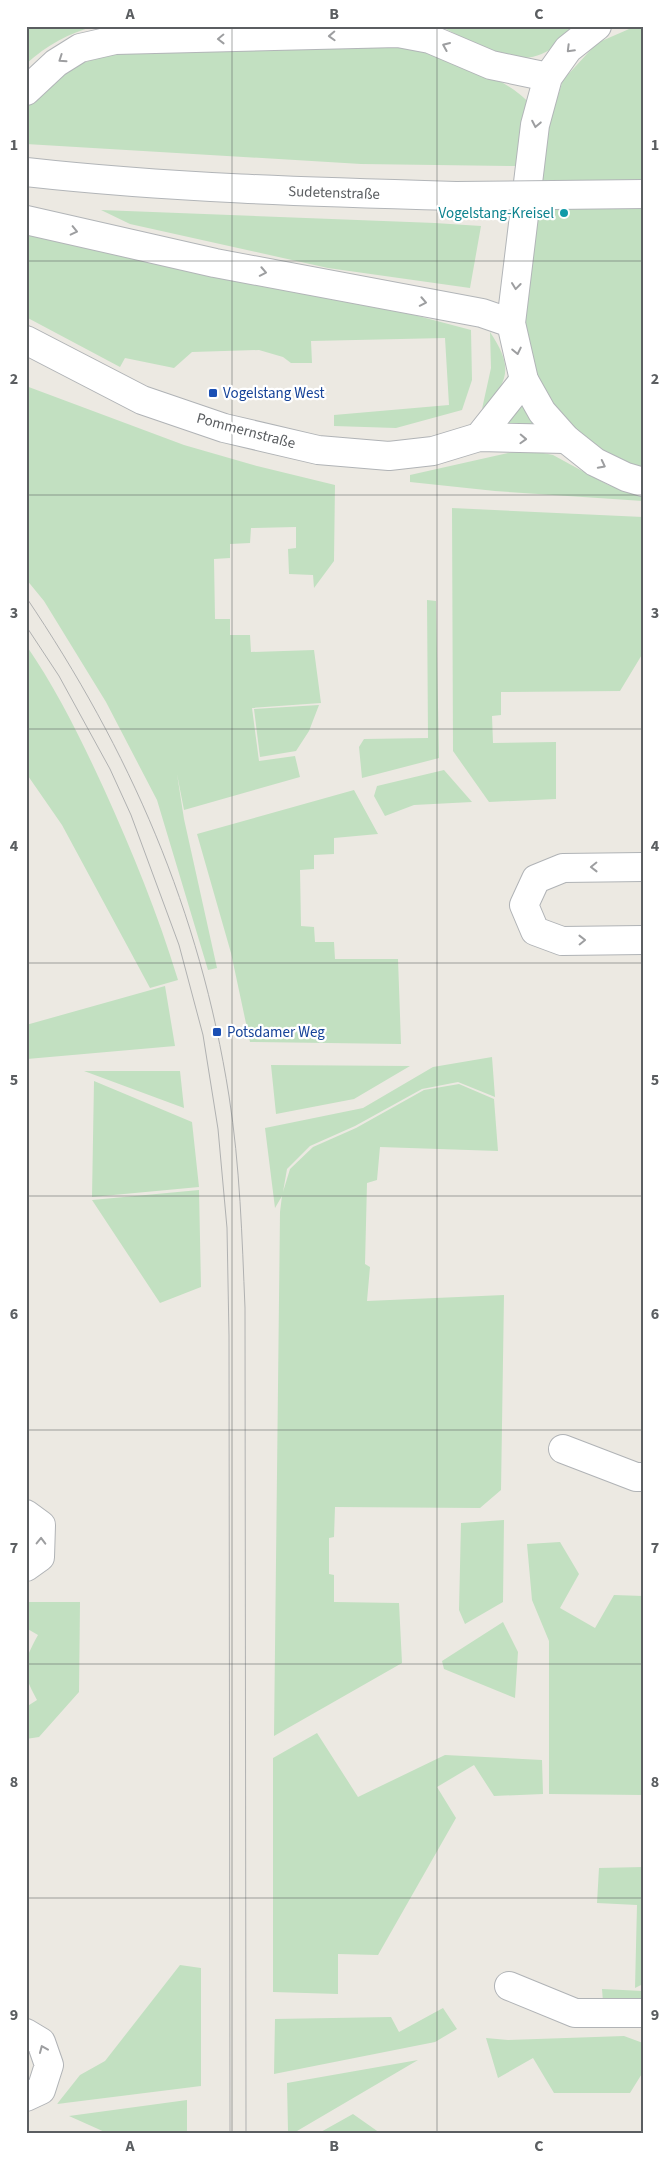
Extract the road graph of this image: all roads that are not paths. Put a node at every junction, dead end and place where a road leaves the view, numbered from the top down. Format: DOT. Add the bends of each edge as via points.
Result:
graph roads {
  1 [pos="597,26"];
  2 [pos="548,77"];
  3 [pos="26,91"];
  4 [pos="26,172"];
  5 [pos="643,194"];
  6 [pos="26,220"];
  7 [pos="511,322"];
  8 [pos="26,340"];
  9 [pos="524,380"];
  10 [pos="479,437"];
  11 [pos="566,439"];
  12 [pos="643,482"];
  13 [pos="643,867"];
  14 [pos="643,940"];
  15 [pos="563,1449"];
  16 [pos="643,1477"];
  17 [pos="26,1514"];
  18 [pos="26,1567"];
  19 [pos="509,1986"];
  20 [pos="643,2013"];
  21 [pos="26,2033"];
  22 [pos="26,2097"];
  1 -- 2 [label="street, one-way" via="568,49"];
  2 -- 3 [label="street, one-way" via="491,65 430,39 398,33 115,40 80,48 56,63"];
  2 -- 7 [label="street, one-way" via="535,125"];
  4 -- 5 [label="street, Sudetenstraße, bridge" via="125,183 297,192 456,196"];
  6 -- 7 [label="street, one-way" via="215,263 482,313"];
  7 -- 9 [label="street, one-way"];
  8 -- 10 [label="street, Pommernstraße" via="142,400 224,428 318,450 389,456 433,451"];
  9 -- 10 [label="street"];
  9 -- 11 [label="street" via="542,412"];
  10 -- 11 [label="street, Pommernstraße, one-way"];
  11 -- 12 [label="street, one-way" via="595,462"];
  13 -- 14 [label="street, one-way" via="563,868 536,879 524,905 535,931 562,941"];
  15 -- 16 [label="street"];
  18 -- 17 [label="street, one-way" via="40,1557 41,1526"];
  19 -- 20 [label="street" via="575,2013"];
  22 -- 21 [label="street, one-way" via="40,2090 49,2065 41,2042"];
}
